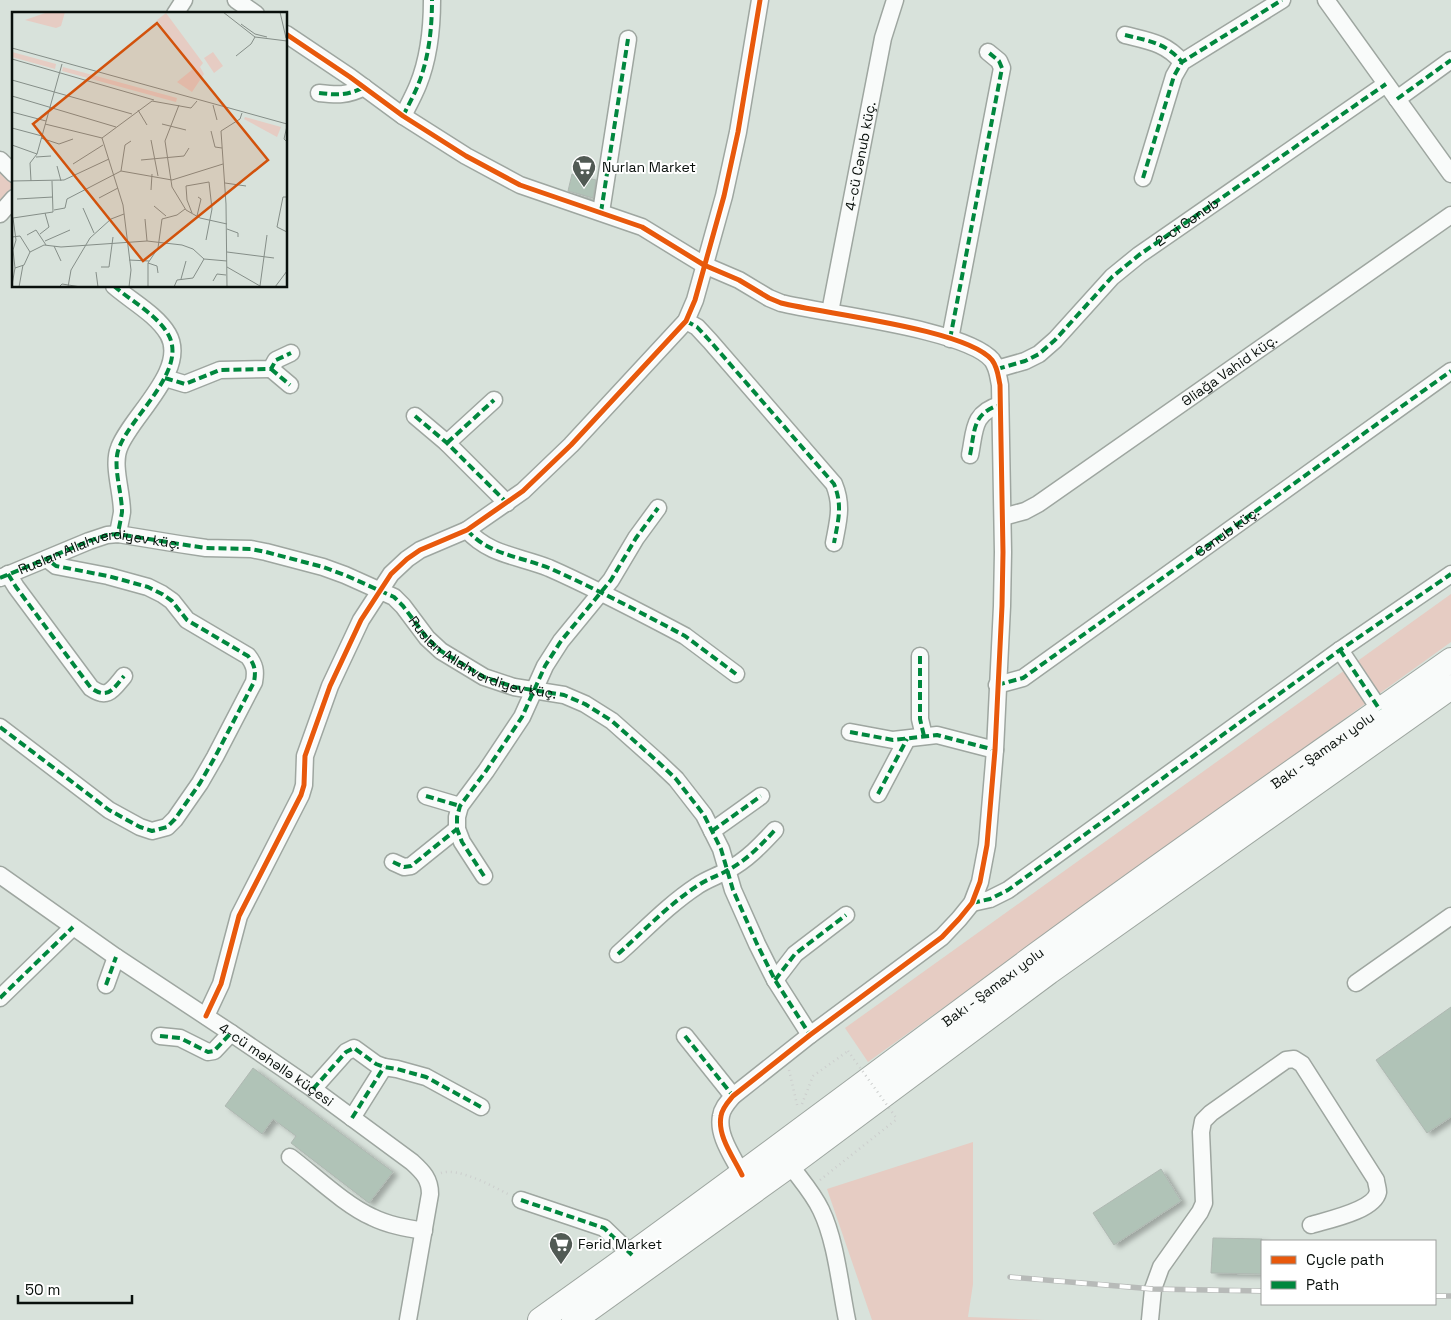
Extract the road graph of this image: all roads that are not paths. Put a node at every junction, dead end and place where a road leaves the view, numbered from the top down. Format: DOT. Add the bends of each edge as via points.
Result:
graph roads {
  1 [pos="184,0"];
  2 [pos="236,0"];
  3 [pos="432,0"];
  4 [pos="760,0"];
  5 [pos="895,0"];
  6 [pos="1282,0"];
  7 [pos="1326,0"];
  8 [pos="177,12"];
  9 [pos="253,12"];
  10 [pos="288,35"];
  11 [pos="1126,35"];
  12 [pos="628,39"];
  13 [pos="988,52"];
  14 [pos="1451,60"];
  15 [pos="1182,62"];
  16 [pos="1386,84"];
  17 [pos="364,87"];
  18 [pos="319,93"];
  19 [pos="1397,99"];
  20 [pos="403,116"];
  21 [pos="0,160"];
  22 [pos="12,172"];
  23 [pos="1451,174"];
  24 [pos="1143,178"];
  25 [pos="12,200"];
  26 [pos="600,212"];
  27 [pos="0,214"];
  28 [pos="1451,215"];
  29 [pos="704,265"];
  30 [pos="116,288"];
  31 [pos="830,312"];
  32 [pos="686,321"];
  33 [pos="950,339"];
  34 [pos="291,353"];
  35 [pos="271,369"];
  36 [pos="998,369"];
  37 [pos="1451,371"];
  38 [pos="165,378"];
  39 [pos="290,385"];
  40 [pos="494,400"];
  41 [pos="1000,405"];
  42 [pos="415,416"];
  43 [pos="447,442"];
  44 [pos="970,455"];
  45 [pos="507,503"];
  46 [pos="658,508"];
  47 [pos="1003,517"];
  48 [pos="467,530"];
  49 [pos="118,534"];
  50 [pos="834,543"];
  51 [pos="47,559"];
  52 [pos="1451,574"];
  53 [pos="4,576"];
  54 [pos="381,590"];
  55 [pos="601,594"];
  56 [pos="1340,650"];
  57 [pos="920,656"];
  58 [pos="1451,660"];
  59 [pos="736,674"];
  60 [pos="124,676"];
  61 [pos="997,685"];
  62 [pos="1451,687"];
  63 [pos="534,690"];
  64 [pos="1380,710"];
  65 [pos="0,728"];
  66 [pos="850,732"];
  67 [pos="924,736"];
  68 [pos="907,739"];
  69 [pos="995,750"];
  70 [pos="878,794"];
  71 [pos="426,796"];
  72 [pos="761,796"];
  73 [pos="460,806"];
  74 [pos="457,829"];
  75 [pos="775,830"];
  76 [pos="712,831"];
  77 [pos="394,862"];
  78 [pos="727,871"];
  79 [pos="0,875"];
  80 [pos="484,876"];
  81 [pos="972,903"];
  82 [pos="846,915"];
  83 [pos="1451,916"];
  84 [pos="73,927"];
  85 [pos="618,954"];
  86 [pos="116,957"];
  87 [pos="775,980"];
  88 [pos="1356,983"];
  89 [pos="106,985"];
  90 [pos="0,998"];
  91 [pos="206,1016"];
  92 [pos="231,1032"];
  93 [pos="810,1035"];
  94 [pos="160,1036"];
  95 [pos="685,1036"];
  96 [pos="384,1067"];
  97 [pos="313,1090"];
  98 [pos="733,1096"];
  99 [pos="481,1108"];
  100 [pos="352,1118"];
  101 [pos="290,1157"];
  102 [pos="790,1165"];
  103 [pos="742,1175"];
  104 [pos="521,1200"];
  105 [pos="1311,1224"];
  106 [pos="424,1231"];
  107 [pos="632,1255"];
  108 [pos="408,1320"];
  109 [pos="540,1320"];
  110 [pos="574,1320"];
  111 [pos="847,1320"];
  112 [pos="1150,1320"];
  1 -- 8 [label="street"];
  2 -- 9 [label="street"];
  3 -- 20 [label="street" via="426,60"];
  4 -- 29 [label="street" via="738,132 714,236"];
  5 -- 31 [label="street, 4-cü Cənub küç." via="882,38"];
  6 -- 15 [label="street"];
  7 -- 16 [label="street"];
  10 -- 17 [label="street"];
  11 -- 15 [label="street" via="1161,44"];
  12 -- 26 [label="street"];
  13 -- 33 [label="street" via="1002,68"];
  14 -- 19 [label="street"];
  15 -- 24 [label="street" via="1174,76"];
  16 -- 19 [label="street"];
  16 -- 36 [label="street, 2-ci Cənub" via="1139,255 1112,277 1039,354"];
  17 -- 18 [label="street" via="350,94"];
  17 -- 20 [label="street"];
  19 -- 23 [label="street"];
  20 -- 26 [label="street" via="520,185"];
  21 -- 22 [label="street"];
  25 -- 27 [label="street"];
  26 -- 29 [label="street" via="642,227"];
  28 -- 47 [label="street, Əliağa Vahid küç." via="1038,504"];
  29 -- 31 [label="street" via="781,303"];
  29 -- 32 [label="street"];
  30 -- 38 [label="street" via="155,319 168,335 172,346"];
  31 -- 33 [label="street"];
  32 -- 45 [label="street" via="571,445"];
  32 -- 50 [label="street" via="710,340 834,484 840,509"];
  33 -- 36 [label="street" via="980,351"];
  34 -- 35 [label="street" via="276,360"];
  35 -- 38 [label="street" via="220,370 185,384"];
  35 -- 39 [label="street"];
  36 -- 41 [label="street"];
  37 -- 61 [label="street, Cənub küç." via="1023,678"];
  38 -- 49 [label="street" via="118,449 116,462 122,512"];
  40 -- 43 [label="street"];
  41 -- 44 [label="street" via="982,413"];
  41 -- 47 [label="street"];
  42 -- 43 [label="street"];
  43 -- 45 [label="street"];
  45 -- 48 [label="street"];
  46 -- 55 [label="street"];
  47 -- 61 [label="street"];
  48 -- 54 [label="street" via="407,559 391,574"];
  48 -- 55 [label="street" via="488,548 548,568"];
  49 -- 51 [label="street, Ruslan Allahverdiyev küç." via="89,541"];
  49 -- 54 [label="street, Ruslan Allahverdiyev küç." via="206,548 251,549 323,567"];
  51 -- 53 [label="street, Ruslan Allahverdiyev küç."];
  51 -- 65 [label="street" via="56,566 108,576 162,594 187,620 248,656 256,671 254,682 215,757 185,805 167,827 152,831 109,810"];
  52 -- 56 [label="street"];
  53 -- 60 [label="street" via="91,688 99,693 110,692"];
  54 -- 63 [label="street, Ruslan Allahverdiyev küç." via="403,606 441,651 464,667 501,684"];
  54 -- 91 [label="street" via="360,620 332,680 305,756 301,795 239,916 221,984"];
  55 -- 59 [label="street" via="684,636"];
  55 -- 63 [label="street" via="561,641"];
  56 -- 64 [label="street"];
  56 -- 81 [label="street" via="1008,890"];
  57 -- 67 [label="street" via="920,719"];
  58 -- 64 [label="highway, Bakı - Şamaxı yolu"];
  61 -- 69 [label="street"];
  62 -- 102 [label="highway, Bakı - Şamaxı yolu" via="1049,972"];
  63 -- 73 [label="street" via="507,741"];
  63 -- 76 [label="street, Ruslan Allahverdiyev küç." via="574,698 612,721 676,779 704,815"];
  64 -- 103 [label="highway, Bakı - Şamaxı yolu" via="1038,954"];
  66 -- 68 [label="street" via="893,740"];
  67 -- 68 [label="street"];
  67 -- 69 [label="street" via="937,735"];
  68 -- 70 [label="street"];
  69 -- 81 [label="street" via="987,845"];
  71 -- 73 [label="street"];
  72 -- 76 [label="street"];
  73 -- 74 [label="street"];
  74 -- 77 [label="street" via="411,866 404,867"];
  74 -- 80 [label="street"];
  75 -- 78 [label="street" via="755,852"];
  76 -- 78 [label="street, Ruslan Allahverdiyev küç."];
  78 -- 85 [label="street" via="704,881 671,905"];
  78 -- 87 [label="street, Ruslan Allahverdiyev küç."];
  79 -- 84 [label="street, 4-cü məhəllə küçesi"];
  81 -- 93 [label="street" via="942,937"];
  82 -- 87 [label="street" via="795,954"];
  83 -- 88 [label="street"];
  84 -- 86 [label="street, 4-cü məhəllə küçesi"];
  84 -- 90 [label="street"];
  86 -- 89 [label="street"];
  86 -- 91 [label="street, 4-cü məhəllə küçesi"];
  87 -- 93 [label="street, Ruslan Allahverdiyev küç."];
  91 -- 92 [label="street, 4-cü məhəllə küçesi"];
  92 -- 94 [label="street" via="214,1052 180,1038"];
  92 -- 97 [label="street, 4-cü məhəllə küçesi"];
  93 -- 98 [label="street"];
  95 -- 98 [label="street"];
  96 -- 97 [label="street" via="354,1048 346,1052"];
  96 -- 99 [label="street" via="426,1077"];
  96 -- 100 [label="street"];
  97 -- 100 [label="street, 4-cü məhəllə küçesi"];
  98 -- 103 [label="street" via="724,1106 721,1128"];
  100 -- 106 [label="street, 4-cü məhəllə küçesi" via="412,1162 428,1179 430,1194"];
  101 -- 106 [label="street" via="354,1207 372,1217"];
  102 -- 110 [label="highway, Bakı - Şamaxı yolu"];
  102 -- 111 [label="street" via="809,1189 830,1234"];
  103 -- 107 [label="highway, Bakı - Şamaxı yolu"];
  104 -- 107 [label="street" via="604,1228"];
  105 -- 112 [label="street" via="1361,1209 1372,1202 1378,1192 1376,1180 1302,1064 1294,1059 1286,1060 1211,1113 1204,1122 1201,1132 1204,1202 1161,1267 1153,1289"];
  106 -- 108 [label="street"];
  107 -- 109 [label="highway, Bakı - Şamaxı yolu"];
}
